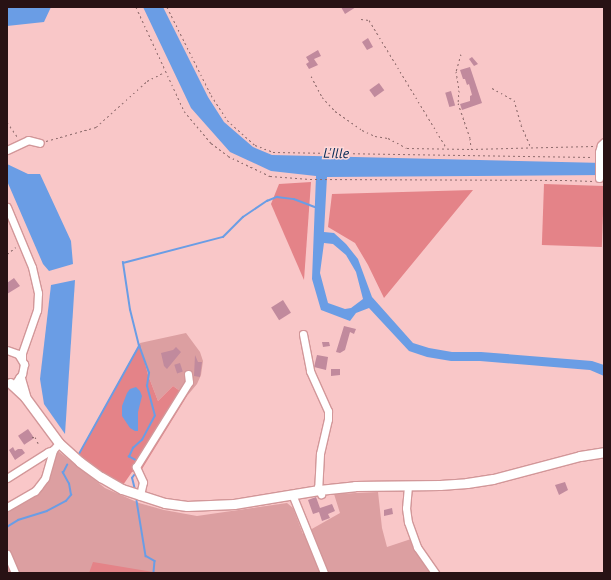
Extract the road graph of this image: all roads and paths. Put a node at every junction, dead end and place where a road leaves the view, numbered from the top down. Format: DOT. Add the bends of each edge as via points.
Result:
graph roads {
  1 [pos="136,7"];
  2 [pos="167,7"];
  3 [pos="361,19"];
  4 [pos="461,54"];
  5 [pos="166,72"];
  6 [pos="311,76"];
  7 [pos="492,88"];
  8 [pos="7,122"];
  9 [pos="21,143"];
  10 [pos="40,143"];
  11 [pos="602,144"];
  12 [pos="531,147"];
  13 [pos="447,148"];
  14 [pos="471,149"];
  15 [pos="7,150"];
  16 [pos="601,158"];
  17 [pos="599,180"];
  18 [pos="7,207"];
  19 [pos="18,243"];
  20 [pos="7,254"];
  21 [pos="303,334"];
  22 [pos="28,338"];
  23 [pos="10,350"];
  24 [pos="22,359"];
  25 [pos="188,374"];
  26 [pos="20,378"];
  27 [pos="9,383"];
  28 [pos="26,397"];
  29 [pos="32,437"];
  30 [pos="38,443"];
  31 [pos="56,446"];
  32 [pos="604,452"];
  33 [pos="7,478"];
  34 [pos="408,486"];
  35 [pos="320,492"];
  36 [pos="292,494"];
  37 [pos="140,496"];
  38 [pos="7,507"];
  39 [pos="7,554"];
  40 [pos="15,573"];
  41 [pos="324,573"];
  42 [pos="434,573"];
  1 -- 5 [label="path"];
  2 -- 16 [label="path" via="211,95 227,120 255,145 273,152"];
  3 -- 13 [label="path" via="369,20"];
  4 -- 14 [label="path" via="456,71 458,103 470,138"];
  5 -- 10 [label="path" via="147,81 96,126"];
  5 -- 17 [label="path" via="184,111 211,142 228,156 270,176 310,179"];
  6 -- 13 [label="path" via="328,105 362,130 388,138 407,148"];
  7 -- 12 [label="path" via="514,100"];
  8 -- 9 [label="path"];
  9 -- 10 [label="street" via="28,140"];
  9 -- 15 [label="street"];
  11 -- 12 [label="path"];
  11 -- 16 [label="street"];
  12 -- 14 [label="path"];
  13 -- 14 [label="path"];
  16 -- 17 [label="street"];
  18 -- 22 [label="street" via="36,280 37,310"];
  19 -- 20 [label="path"];
  21 -- 35 [label="street" via="310,371 328,411 320,454"];
  22 -- 23 [label="street" via="20,347"];
  22 -- 24 [label="street"];
  23 -- 24 [label="street"];
  24 -- 26 [label="street" via="24,369"];
  25 -- 37 [label="street" via="189,382 136,467 143,482"];
  26 -- 27 [label="street"];
  26 -- 28 [label="main road"];
  27 -- 28 [label="main road"];
  28 -- 31 [label="main road"];
  29 -- 30 [label="path" via="35,437"];
  31 -- 33 [label="street"];
  31 -- 37 [label="main road" via="101,477"];
  31 -- 38 [label="street" via="45,478 35,491"];
  32 -- 34 [label="main road" via="553,466 454,487"];
  34 -- 35 [label="main road"];
  34 -- 42 [label="street" via="408,522 417,547"];
  35 -- 36 [label="main road"];
  36 -- 37 [label="main road" via="209,509 165,503"];
  36 -- 41 [label="street"];
  39 -- 40 [label="street"];
}
